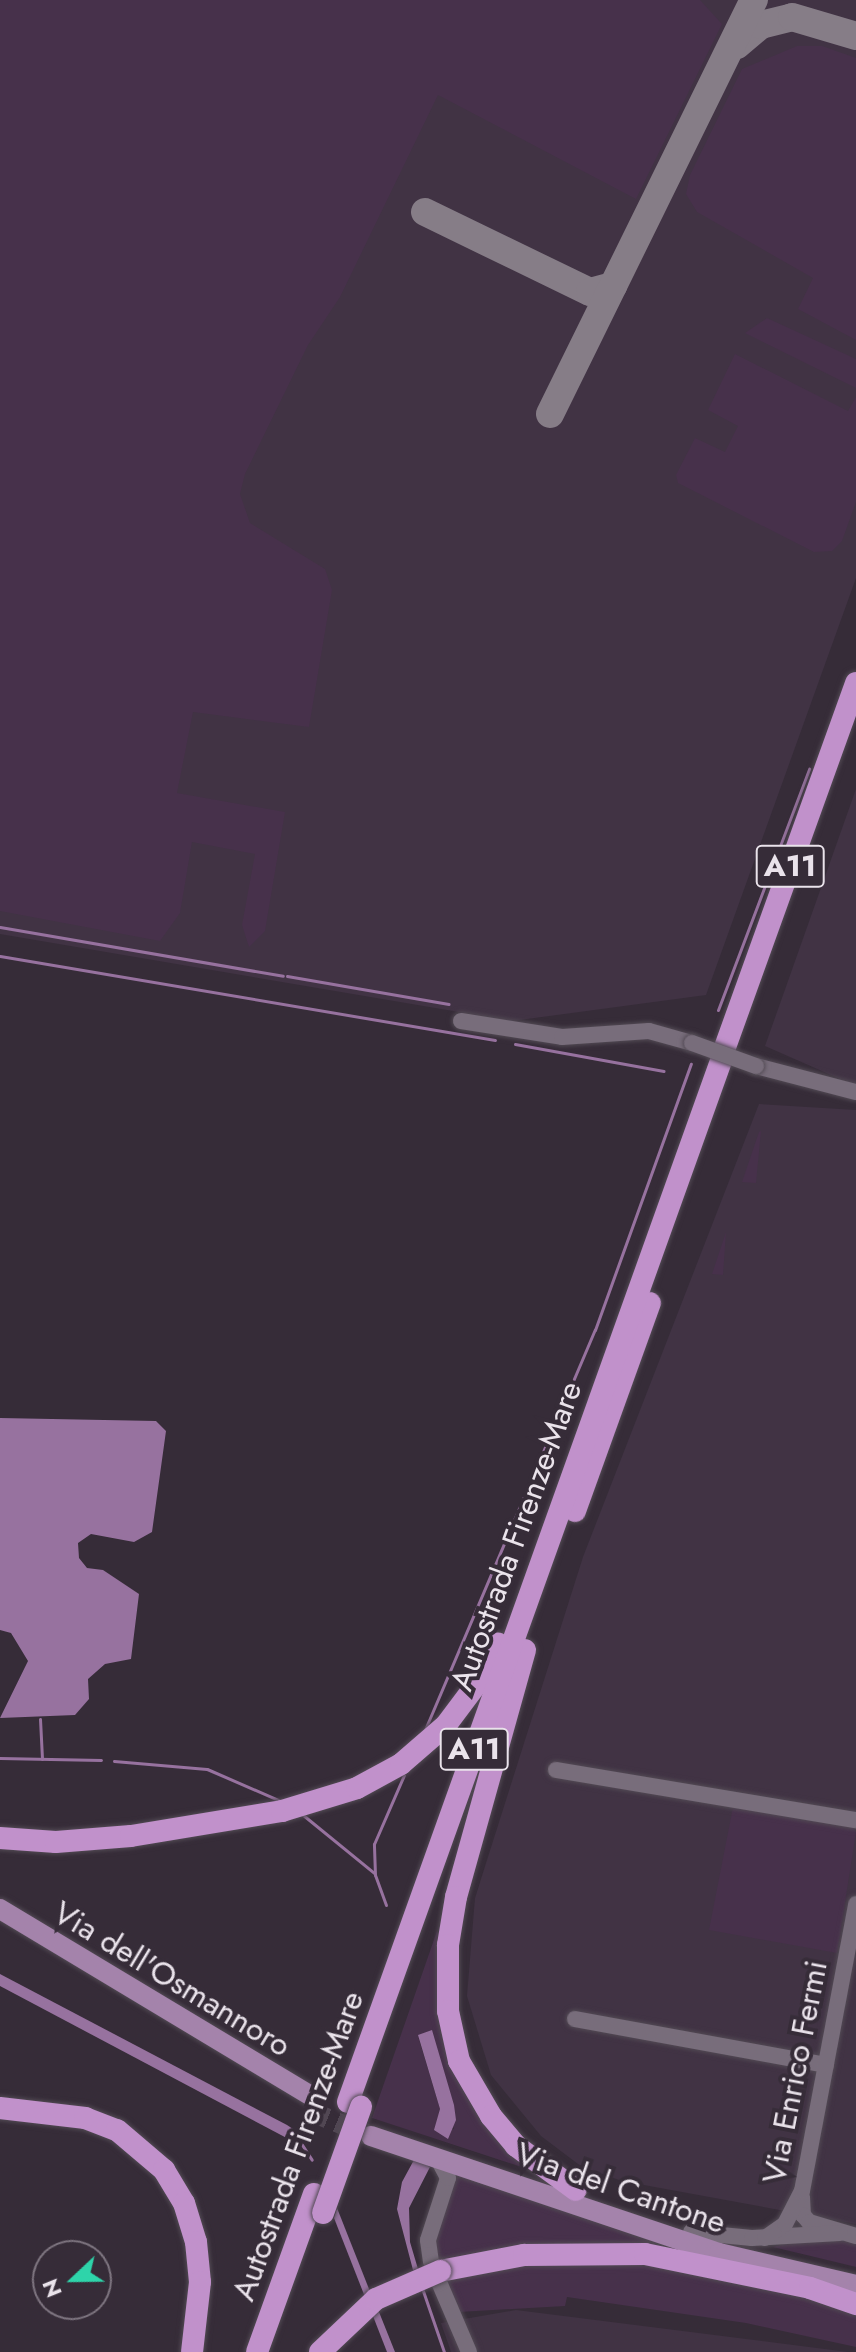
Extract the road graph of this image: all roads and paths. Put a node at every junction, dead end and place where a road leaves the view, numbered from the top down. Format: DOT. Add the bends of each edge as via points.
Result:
graph roads {
  1 [pos="856,683"];
  2 [pos="856,726"];
  3 [pos="461,1021"];
  4 [pos="735,1059"];
  5 [pos="856,1092"];
  6 [pos="599,1396"];
  7 [pos="525,1650"];
  8 [pos="556,1770"];
  9 [pos="856,1820"];
  10 [pos="0,1838"];
  11 [pos="856,1904"];
  12 [pos="0,1909"];
  13 [pos="0,1923"];
  14 [pos="575,2019"];
  15 [pos="826,2065"];
  16 [pos="0,2108"];
  17 [pos="363,2117"];
  18 [pos="435,2156"];
  19 [pos="576,2190"];
  20 [pos="802,2191"];
  21 [pos="319,2204"];
  22 [pos="691,2232"];
  23 [pos="848,2234"];
  24 [pos="765,2238"];
  25 [pos="437,2272"];
  26 [pos="856,2273"];
  27 [pos="856,2285"];
  28 [pos="810,2288"];
  29 [pos="856,2294"];
  30 [pos="856,2304"];
  31 [pos="192,2352"];
  32 [pos="257,2352"];
  33 [pos="273,2352"];
  34 [pos="320,2352"];
  35 [pos="469,2352"];
  1 -- 4 [label="highway, Autostrada Firenze-Mare / A11"];
  2 -- 4 [label="highway, Autostrada Firenze-Mare / A11"];
  3 -- 4 [label="street, bridge" via="562,1037 649,1031"];
  4 -- 5 [label="street"];
  4 -- 6 [label="highway, Autostrada Firenze-Mare / A11"];
  4 -- 7 [label="highway, Autostrada Firenze-Mare / A11"];
  6 -- 10 [label="highway" via="489,1662 457,1713 434,1737 373,1781 339,1796 120,1837"];
  6 -- 17 [label="highway, Autostrada Firenze-Mare / A11"];
  7 -- 17 [label="highway, Autostrada Firenze-Mare / A11"];
  7 -- 19 [label="highway" via="456,1897 448,1945 448,2011 459,2061 491,2116 516,2146"];
  8 -- 9 [label="street"];
  11 -- 15 [label="street, Via Enrico Fermi"];
  12 -- 13 [label="main road, Via dell'Osmannoro" via="311,2105 15,1927"];
  14 -- 15 [label="street"];
  15 -- 20 [label="street, Via Enrico Fermi"];
  16 -- 31 [label="highway" via="85,2118 117,2130 164,2170 184,2203 196,2242 200,2282"];
  17 -- 18 [label="main road, Via del Cantone"];
  17 -- 19 [label="main road, Via del Cantone"];
  17 -- 21 [label="highway, Autostrada Firenze-Mare / A11, bridge"];
  18 -- 25 [label="street" via="448,2174 428,2240"];
  18 -- 27 [label="main road, Via del Cantone" via="719,2253"];
  19 -- 22 [label="main road, Via del Cantone"];
  20 -- 23 [label="street, Via del Cantone" via="805,2218"];
  20 -- 24 [label="street, Via Enrico Fermi" via="785,2224"];
  21 -- 32 [label="highway, Autostrada Firenze-Mare / A11"];
  21 -- 33 [label="highway, Autostrada Firenze-Mare / A11"];
  22 -- 24 [label="street, Via del Cantone"];
  22 -- 26 [label="main road, Via del Cantone"];
  23 -- 24 [label="street, Via del Cantone"];
  25 -- 28 [label="highway" via="524,2255 598,2251 702,2263"];
  25 -- 34 [label="highway, bridge" via="376,2299"];
  25 -- 35 [label="street"];
  28 -- 29 [label="highway"];
  28 -- 30 [label="highway"];
}
